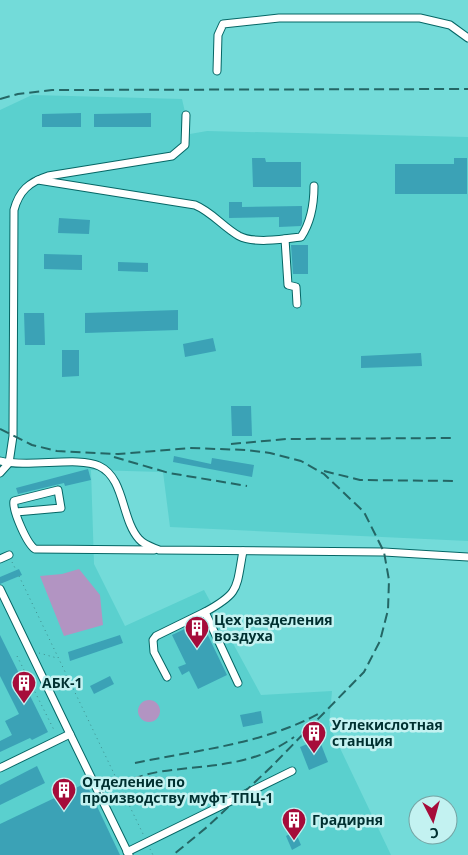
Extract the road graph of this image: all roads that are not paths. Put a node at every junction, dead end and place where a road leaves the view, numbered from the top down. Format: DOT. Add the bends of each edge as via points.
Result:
graph roads {
  1 [pos="468,38"];
  2 [pos="217,71"];
  3 [pos="186,115"];
  4 [pos="35,180"];
  5 [pos="314,186"];
  6 [pos="285,239"];
  7 [pos="297,304"];
  8 [pos="0,461"];
  9 [pos="9,463"];
  10 [pos="0,473"];
  11 [pos="16,512"];
  12 [pos="159,550"];
  13 [pos="243,551"];
  14 [pos="9,555"];
  15 [pos="468,557"];
  16 [pos="0,559"];
  17 [pos="0,590"];
  18 [pos="205,612"];
  19 [pos="167,677"];
  20 [pos="238,683"];
  21 [pos="70,734"];
  22 [pos="0,768"];
  23 [pos="292,772"];
  24 [pos="128,854"];
  1 -- 2 [label="street" via="450,25 420,18 279,18 223,24 218,35"];
  3 -- 4 [label="street" via="185,145 172,156 93,167"];
  4 -- 6 [label="street" via="195,205 241,237"];
  4 -- 9 [label="street" via="18,197 14,210 13,436"];
  5 -- 6 [label="street" via="314,203 306,229 301,237"];
  6 -- 7 [label="street" via="288,285 296,287"];
  8 -- 9 [label="street"];
  9 -- 10 [label="street"];
  9 -- 12 [label="street" via="87,462 98,465 113,479 139,539"];
  11 -- 11 [label="street" via="14,501 60,492 61,508"];
  11 -- 12 [label="street" via="30,544 38,550"];
  12 -- 13 [label="street"];
  13 -- 15 [label="street" via="384,552"];
  13 -- 18 [label="street" via="231,597"];
  14 -- 16 [label="street"];
  17 -- 21 [label="street"];
  18 -- 19 [label="street" via="153,640 154,652"];
  18 -- 20 [label="street"];
  21 -- 22 [label="street"];
  21 -- 24 [label="street"];
  23 -- 24 [label="street"];
}
